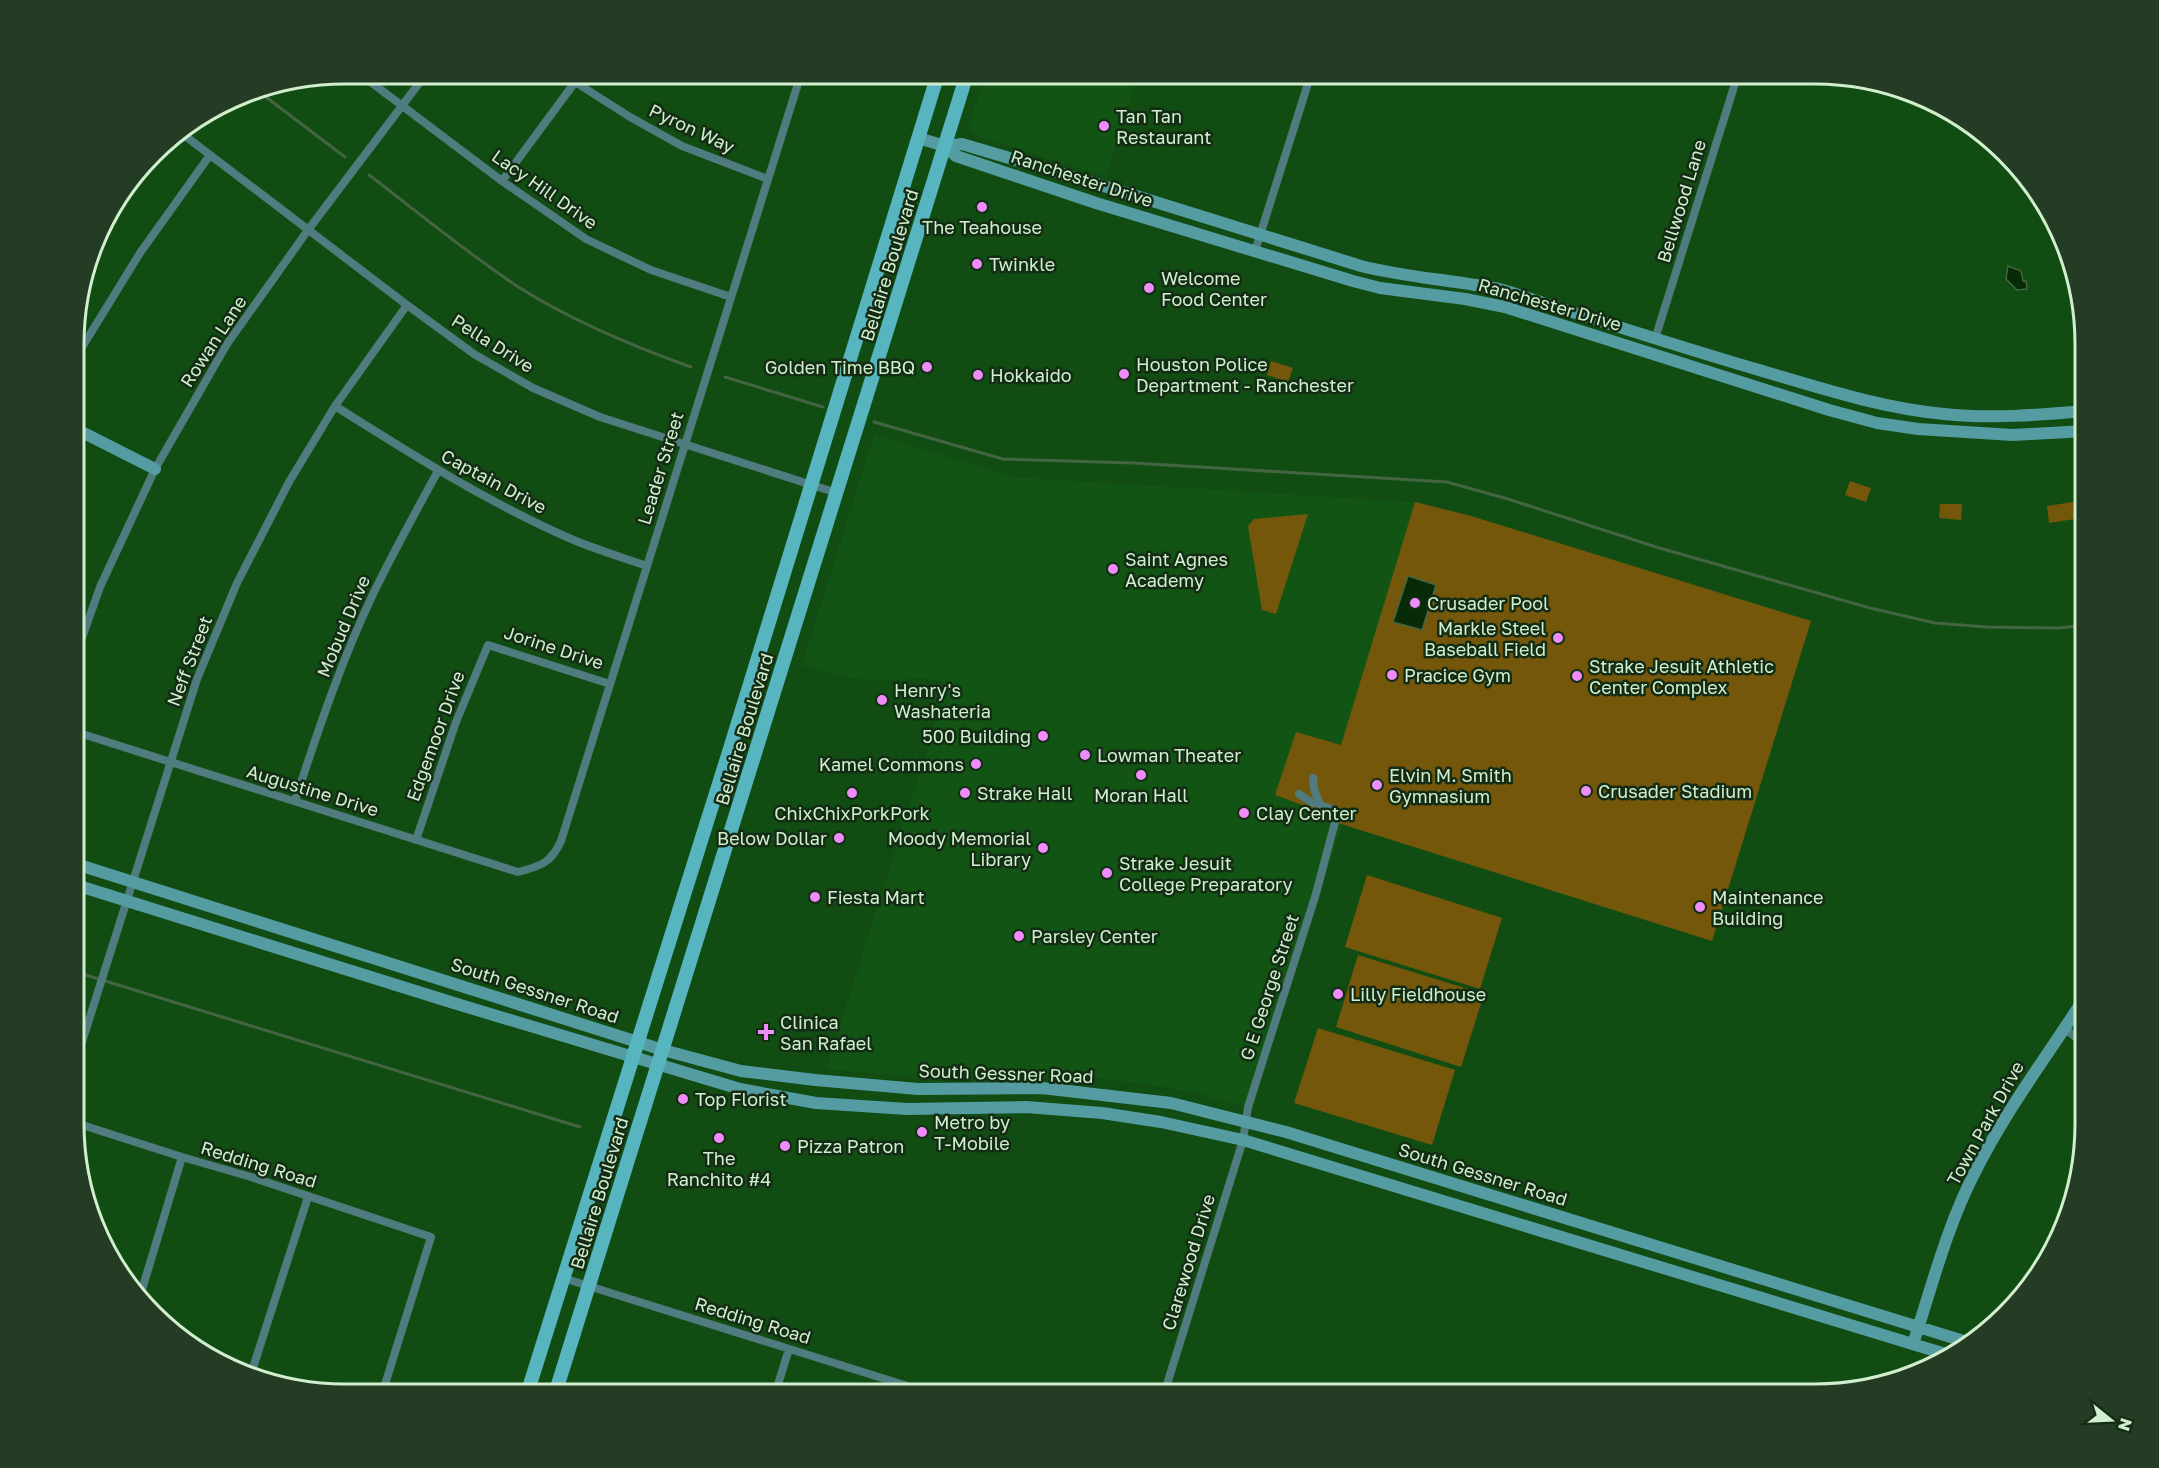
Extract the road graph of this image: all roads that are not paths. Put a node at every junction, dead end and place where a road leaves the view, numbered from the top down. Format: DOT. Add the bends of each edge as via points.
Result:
graph roads {
  1 [pos="373,84"];
  2 [pos="418,84"];
  3 [pos="574,84"];
  4 [pos="578,84"];
  5 [pos="798,84"];
  6 [pos="935,84"];
  7 [pos="964,84"];
  8 [pos="1308,84"];
  9 [pos="1735,84"];
  10 [pos="402,106"];
  11 [pos="187,137"];
  12 [pos="918,138"];
  13 [pos="945,146"];
  14 [pos="210,155"];
  15 [pos="1035,165"];
  16 [pos="768,179"];
  17 [pos="1029,180"];
  18 [pos="502,181"];
  19 [pos="1101,185"];
  20 [pos="1096,203"];
  21 [pos="308,230"];
  22 [pos="1260,235"];
  23 [pos="1255,251"];
  24 [pos="1382,272"];
  25 [pos="1380,288"];
  26 [pos="731,297"];
  27 [pos="1539,302"];
  28 [pos="406,306"];
  29 [pos="1534,316"];
  30 [pos="1655,339"];
  31 [pos="84,344"];
  32 [pos="1690,350"];
  33 [pos="1686,364"];
  34 [pos="1808,385"];
  35 [pos="1803,401"];
  36 [pos="335,405"];
  37 [pos="2075,412"];
  38 [pos="1946,414"];
  39 [pos="1945,430"];
  40 [pos="2075,432"];
  41 [pos="84,433"];
  42 [pos="685,445"];
  43 [pos="155,469"];
  44 [pos="438,471"];
  45 [pos="810,484"];
  46 [pos="837,493"];
  47 [pos="647,566"];
  48 [pos="84,632"];
  49 [pos="762,641"];
  50 [pos="488,645"];
  51 [pos="788,649"];
  52 [pos="610,684"];
  53 [pos="84,735"];
  54 [pos="170,762"];
  55 [pos="1314,778"];
  56 [pos="1299,794"];
  57 [pos="295,801"];
  58 [pos="1320,805"];
  59 [pos="711,807"];
  60 [pos="736,814"];
  61 [pos="416,840"];
  62 [pos="540,866"];
  63 [pos="84,867"];
  64 [pos="132,882"];
  65 [pos="84,888"];
  66 [pos="125,901"];
  67 [pos="305,937"];
  68 [pos="299,954"];
  69 [pos="462,985"];
  70 [pos="457,1004"];
  71 [pos="2075,1013"];
  72 [pos="2065,1029"];
  73 [pos="84,1035"];
  74 [pos="2075,1036"];
  75 [pos="637,1041"];
  76 [pos="663,1050"];
  77 [pos="632,1058"];
  78 [pos="658,1066"];
  79 [pos="819,1081"];
  80 [pos="816,1103"];
  81 [pos="1246,1122"];
  82 [pos="84,1126"];
  83 [pos="1243,1140"];
  84 [pos="182,1157"];
  85 [pos="1382,1161"];
  86 [pos="1375,1180"];
  87 [pos="1497,1196"];
  88 [pos="308,1197"];
  89 [pos="1491,1216"];
  90 [pos="1611,1232"];
  91 [pos="1604,1250"];
  92 [pos="1728,1269"];
  93 [pos="563,1278"];
  94 [pos="1722,1285"];
  95 [pos="589,1286"];
  96 [pos="143,1288"];
  97 [pos="1918,1327"];
  98 [pos="1959,1340"];
  99 [pos="1913,1344"];
  100 [pos="789,1349"];
  101 [pos="1939,1352"];
  102 [pos="253,1367"];
  103 [pos="385,1384"];
  104 [pos="530,1384"];
  105 [pos="558,1384"];
  106 [pos="778,1384"];
  107 [pos="890,1384"];
  108 [pos="1167,1384"];
  1 -- 10 [label="street, Lacy Hill Drive"];
  2 -- 10 [label="street, Rowan Lane"];
  3 -- 18 [label="street"];
  4 -- 16 [label="street, Pyron Way" via="682,146"];
  5 -- 16 [label="street, Leader Street"];
  6 -- 12 [label="main road, Bellaire Boulevard"];
  7 -- 13 [label="main road, Bellaire Boulevard"];
  8 -- 22 [label="street"];
  9 -- 30 [label="street, Bellwood Lane"];
  10 -- 18 [label="street, Lacy Hill Drive"];
  10 -- 21 [label="street, Rowan Lane"];
  11 -- 14 [label="street, Pella Drive"];
  12 -- 13 [label="main road, Ranchester Drive"];
  12 -- 45 [label="main road, Bellaire Boulevard"];
  13 -- 15 [label="main road, Ranchester Drive" via="960,143"];
  13 -- 17 [label="main road, Ranchester Drive" via="956,156"];
  13 -- 46 [label="main road, Bellaire Boulevard"];
  14 -- 21 [label="street, Pella Drive"];
  14 -- 31 [label="street" via="140,253"];
  15 -- 17 [label="main road"];
  15 -- 19 [label="main road, Ranchester Drive"];
  16 -- 26 [label="street, Leader Street"];
  17 -- 20 [label="main road, Ranchester Drive"];
  18 -- 26 [label="street, Lacy Hill Drive" via="586,239 651,270"];
  19 -- 20 [label="main road"];
  19 -- 22 [label="main road, Ranchester Drive"];
  20 -- 23 [label="main road, Ranchester Drive"];
  21 -- 28 [label="street, Pella Drive"];
  21 -- 43 [label="street, Rowan Lane" via="227,344"];
  22 -- 23 [label="street"];
  22 -- 24 [label="main road, Ranchester Drive"];
  23 -- 25 [label="main road, Ranchester Drive"];
  24 -- 25 [label="main road"];
  24 -- 27 [label="main road, Ranchester Drive" via="1477,284"];
  25 -- 29 [label="main road, Ranchester Drive" via="1474,300"];
  26 -- 42 [label="street, Leader Street"];
  27 -- 29 [label="main road"];
  27 -- 30 [label="main road, Ranchester Drive"];
  28 -- 36 [label="street, Neff Street"];
  28 -- 42 [label="street, Pella Drive" via="474,354 533,388 600,417"];
  29 -- 33 [label="main road, Ranchester Drive"];
  30 -- 32 [label="main road, Ranchester Drive"];
  32 -- 33 [label="main road"];
  32 -- 34 [label="main road, Ranchester Drive"];
  33 -- 35 [label="main road, Ranchester Drive"];
  34 -- 35 [label="main road"];
  34 -- 38 [label="main road, Ranchester Drive"];
  35 -- 39 [label="main road, Ranchester Drive" via="1877,423"];
  36 -- 44 [label="street, Captain Drive"];
  36 -- 54 [label="street, Neff Street" via="289,482 237,583 197,679"];
  37 -- 38 [label="main road, Ranchester Drive" via="2001,417"];
  38 -- 39 [label="main road"];
  39 -- 40 [label="main road, Ranchester Drive" via="2013,435"];
  41 -- 43 [label="main road"];
  42 -- 45 [label="street, Pella Drive"];
  42 -- 47 [label="street, Leader Street"];
  43 -- 48 [label="street, Rowan Lane" via="100,587"];
  44 -- 47 [label="street, Captain Drive" via="571,539"];
  44 -- 57 [label="street, Mobud Drive" via="382,575 351,644"];
  45 -- 46 [label="street, Pella Drive"];
  45 -- 49 [label="main road, Bellaire Boulevard"];
  46 -- 51 [label="main road, Bellaire Boulevard"];
  47 -- 52 [label="street, Leader Street"];
  49 -- 51 [label="main road"];
  49 -- 59 [label="main road, Bellaire Boulevard"];
  50 -- 52 [label="street, Jorine Drive"];
  50 -- 61 [label="street, Edgemoor Drive" via="456,722"];
  51 -- 60 [label="main road, Bellaire Boulevard"];
  52 -- 62 [label="street, Leader Street" via="561,841 552,857"];
  53 -- 54 [label="street, Augustine Drive"];
  54 -- 57 [label="street, Augustine Drive"];
  54 -- 64 [label="street, Neff Street"];
  55 -- 58 [label="street"];
  56 -- 58 [label="street, G E George Street"];
  57 -- 61 [label="street, Augustine Drive"];
  58 -- 81 [label="street, G E George Street" via="1338,811"];
  59 -- 60 [label="main road"];
  59 -- 75 [label="main road, Bellaire Boulevard"];
  60 -- 76 [label="main road, Bellaire Boulevard"];
  61 -- 62 [label="street, Augustine Drive" via="518,872"];
  63 -- 64 [label="main road, South Gessner Road"];
  64 -- 66 [label="street, Neff Street"];
  64 -- 67 [label="main road, South Gessner Road"];
  65 -- 66 [label="main road, South Gessner Road"];
  66 -- 68 [label="main road, South Gessner Road"];
  66 -- 73 [label="street, Neff Street"];
  67 -- 68 [label="main road"];
  67 -- 69 [label="main road, South Gessner Road"];
  68 -- 70 [label="main road, South Gessner Road"];
  69 -- 70 [label="main road"];
  69 -- 75 [label="main road, South Gessner Road"];
  70 -- 77 [label="main road, South Gessner Road"];
  71 -- 72 [label="main road, Town Park Drive"];
  72 -- 74 [label="street"];
  72 -- 97 [label="main road, Town Park Drive" via="1999,1127 1974,1173"];
  75 -- 76 [label="main road, South Gessner Road"];
  75 -- 77 [label="main road, Bellaire Boulevard"];
  76 -- 78 [label="main road, Bellaire Boulevard"];
  76 -- 79 [label="main road, South Gessner Road" via="741,1071"];
  77 -- 78 [label="main road, South Gessner Road"];
  77 -- 93 [label="main road, Bellaire Boulevard"];
  78 -- 80 [label="main road, South Gessner Road" via="740,1089"];
  78 -- 95 [label="main road, Bellaire Boulevard"];
  79 -- 80 [label="main road"];
  79 -- 81 [label="main road, South Gessner Road" via="918,1089 1042,1088 1095,1093 1171,1103"];
  80 -- 83 [label="main road, South Gessner Road" via="908,1109 1026,1107 1102,1113"];
  81 -- 83 [label="street, Clarewood Drive"];
  81 -- 85 [label="main road, South Gessner Road"];
  82 -- 84 [label="street, Redding Road"];
  83 -- 86 [label="main road, South Gessner Road"];
  83 -- 108 [label="street, Clarewood Drive"];
  84 -- 88 [label="street, Redding Road"];
  84 -- 96 [label="street"];
  85 -- 86 [label="main road"];
  85 -- 87 [label="main road, South Gessner Road"];
  86 -- 89 [label="main road, South Gessner Road"];
  87 -- 89 [label="main road"];
  87 -- 90 [label="main road, South Gessner Road"];
  88 -- 102 [label="street"];
  88 -- 103 [label="street, Redding Road" via="431,1237"];
  89 -- 91 [label="main road, South Gessner Road"];
  90 -- 91 [label="main road"];
  90 -- 92 [label="main road, South Gessner Road"];
  91 -- 94 [label="main road, South Gessner Road"];
  92 -- 94 [label="main road"];
  92 -- 97 [label="main road, South Gessner Road"];
  93 -- 95 [label="street, Redding Road"];
  93 -- 104 [label="main road, Bellaire Boulevard"];
  94 -- 99 [label="main road, South Gessner Road"];
  95 -- 100 [label="street, Redding Road"];
  95 -- 105 [label="main road, Bellaire Boulevard"];
  97 -- 98 [label="main road, South Gessner Road"];
  97 -- 99 [label="main road, Town Park Drive"];
  99 -- 101 [label="main road, South Gessner Road"];
  100 -- 106 [label="street"];
  100 -- 107 [label="street, Redding Road"];
}
